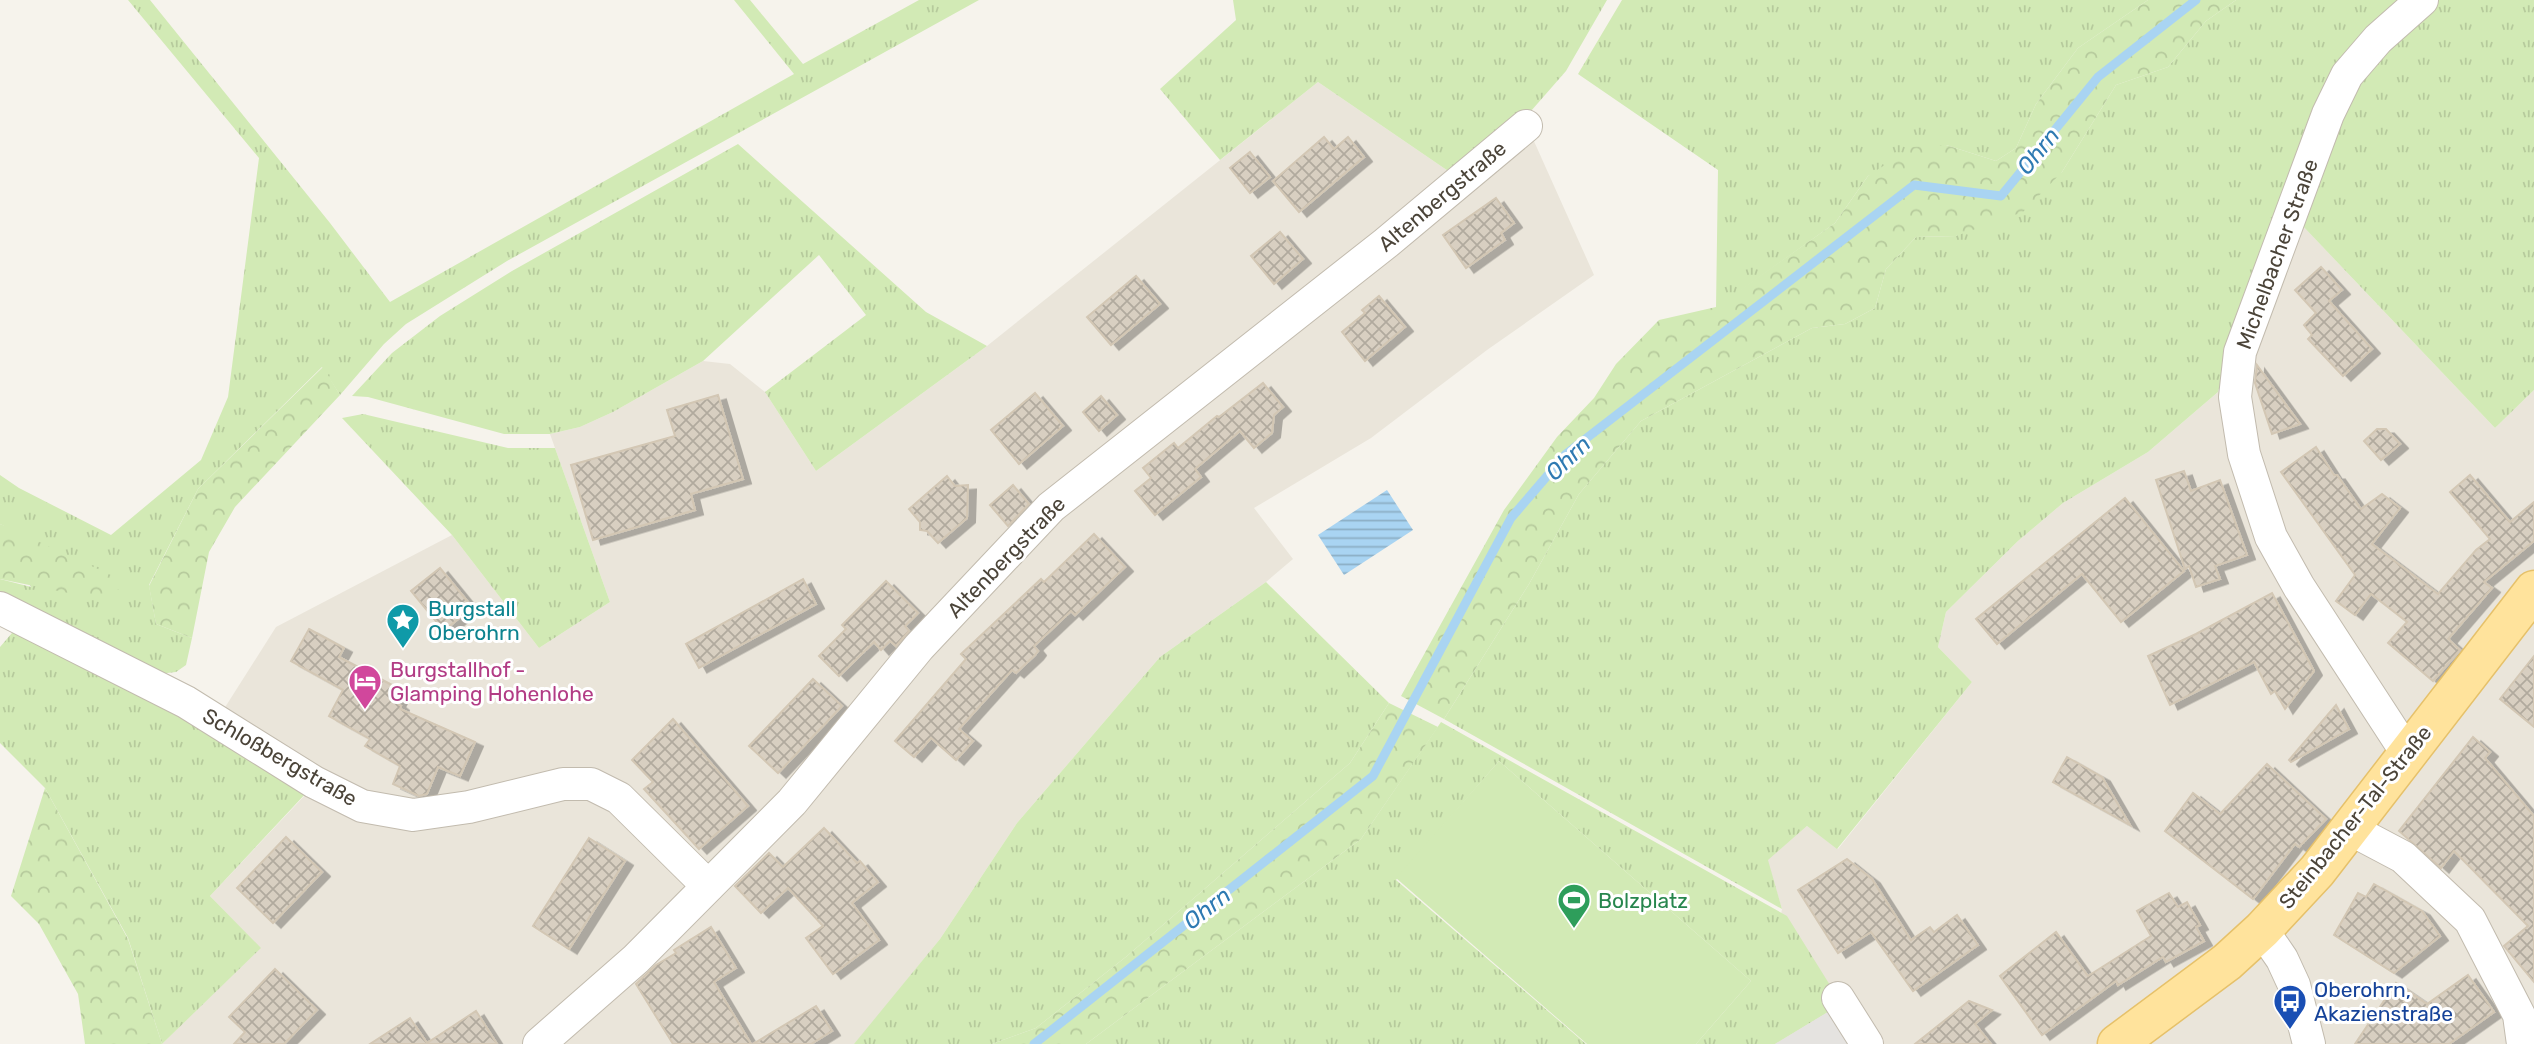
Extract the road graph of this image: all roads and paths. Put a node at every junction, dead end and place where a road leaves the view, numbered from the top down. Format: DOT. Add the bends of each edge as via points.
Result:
graph roads {
  1 [pos="2421,0"];
  2 [pos="1526,126"];
  3 [pos="2534,590"];
  4 [pos="0,608"];
  5 [pos="2407,754"];
  6 [pos="2350,829"];
  7 [pos="708,886"];
  8 [pos="2262,930"];
  9 [pos="1838,998"];
  10 [pos="539,1044"];
  11 [pos="1867,1044"];
  12 [pos="2117,1044"];
  13 [pos="2309,1044"];
  14 [pos="2523,1044"];
  1 -- 5 [label="street, Michelbacher Straße" via="2347,75 2328,114 2240,352 2235,397 2244,454 2270,537"];
  2 -- 7 [label="street, Altenbergstraße" via="1386,243 1051,507 919,647 792,802"];
  3 -- 5 [label="main road, Steinbacher-Tal-Straße"];
  4 -- 7 [label="street, Schloßbergstraße" via="186,702 314,782 362,806 413,815 563,784 591,784 620,798"];
  5 -- 6 [label="main road, Steinbacher-Tal-Straße"];
  6 -- 8 [label="main road, Steinbacher-Tal-Straße"];
  6 -- 14 [label="street" via="2403,857 2470,920 2519,1015"];
  7 -- 10 [label="street, Altenbergstraße" via="636,959"];
  8 -- 12 [label="main road, Steinbacher-Tal-Straße" via="2227,962"];
  8 -- 13 [label="street" via="2294,985"];
  9 -- 11 [label="street"];
}
